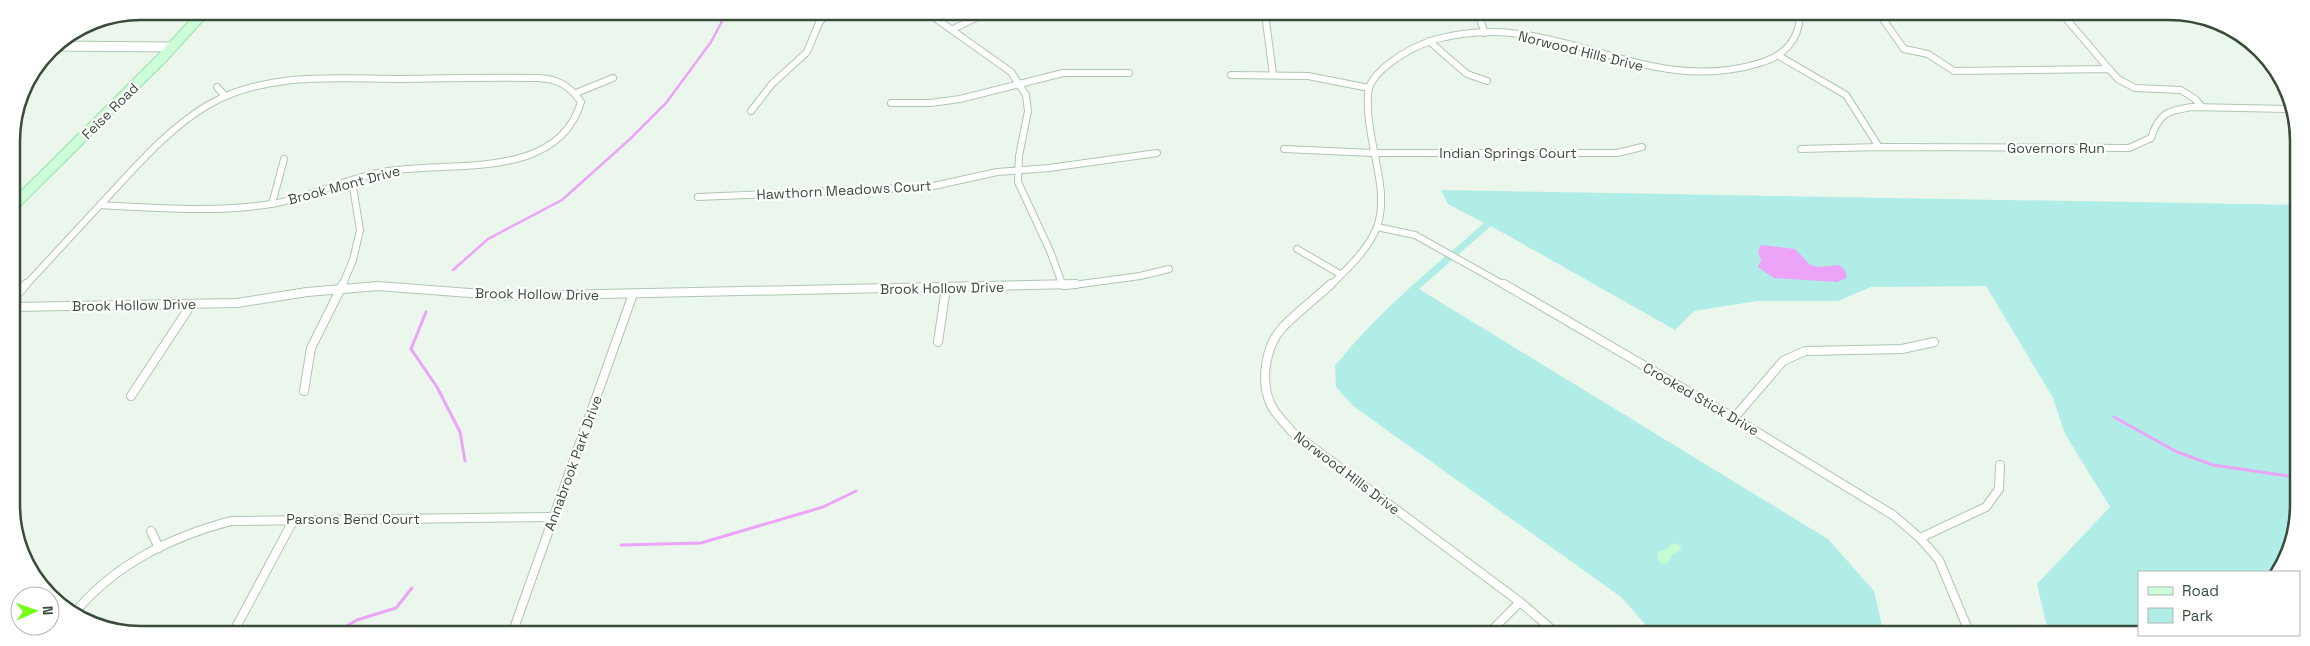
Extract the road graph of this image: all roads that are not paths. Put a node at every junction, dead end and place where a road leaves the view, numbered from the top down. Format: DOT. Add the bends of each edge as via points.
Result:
graph roads {
  1 [pos="197,20"];
  2 [pos="821,20"];
  3 [pos="939,20"];
  4 [pos="972,20"];
  5 [pos="1266,20"];
  6 [pos="1480,20"];
  7 [pos="1800,20"];
  8 [pos="1884,20"];
  9 [pos="2066,20"];
  10 [pos="953,29"];
  11 [pos="1485,32"];
  12 [pos="1428,41"];
  13 [pos="66,46"];
  14 [pos="172,47"];
  15 [pos="1779,56"];
  16 [pos="2110,69"];
  17 [pos="1129,73"];
  18 [pos="1273,74"];
  19 [pos="1231,75"];
  20 [pos="613,78"];
  21 [pos="1487,81"];
  22 [pos="1020,84"];
  23 [pos="217,87"];
  24 [pos="1369,88"];
  25 [pos="576,93"];
  26 [pos="225,96"];
  27 [pos="891,103"];
  28 [pos="2202,108"];
  29 [pos="2286,109"];
  30 [pos="751,111"];
  31 [pos="1642,147"];
  32 [pos="1879,147"];
  33 [pos="1284,149"];
  34 [pos="1801,149"];
  35 [pos="1373,153"];
  36 [pos="1157,154"];
  37 [pos="284,159"];
  38 [pos="1018,170"];
  39 [pos="352,181"];
  40 [pos="698,197"];
  41 [pos="20,199"];
  42 [pos="272,204"];
  43 [pos="100,205"];
  44 [pos="1376,227"];
  45 [pos="1297,249"];
  46 [pos="1169,269"];
  47 [pos="1340,274"];
  48 [pos="1063,286"];
  49 [pos="946,288"];
  50 [pos="342,289"];
  51 [pos="20,291"];
  52 [pos="633,294"];
  53 [pos="191,305"];
  54 [pos="20,307"];
  55 [pos="938,342"];
  56 [pos="1934,342"];
  57 [pos="304,391"];
  58 [pos="130,396"];
  59 [pos="1734,418"];
  60 [pos="2000,465"];
  61 [pos="553,517"];
  62 [pos="294,519"];
  63 [pos="151,531"];
  64 [pos="1920,538"];
  65 [pos="159,548"];
  66 [pos="1520,602"];
  67 [pos="78,609"];
  68 [pos="237,626"];
  69 [pos="515,626"];
  70 [pos="1496,626"];
  71 [pos="1548,626"];
  72 [pos="1967,626"];
  1 -- 14 [label="main road, Feise Road"];
  2 -- 30 [label="street" via="807,52 772,84"];
  3 -- 10 [label="street"];
  4 -- 10 [label="street"];
  5 -- 18 [label="street"];
  6 -- 11 [label="street"];
  7 -- 15 [label="street, Norwood Hills Drive" via="1795,40"];
  8 -- 16 [label="street" via="1904,49 1928,54 1954,71"];
  9 -- 16 [label="street"];
  10 -- 22 [label="street" via="1011,72"];
  11 -- 12 [label="street, Norwood Hills Drive"];
  11 -- 15 [label="street, Norwood Hills Drive" via="1532,36 1643,67 1688,74 1745,69"];
  12 -- 21 [label="street" via="1467,74"];
  12 -- 24 [label="street, Norwood Hills Drive" via="1389,64"];
  13 -- 14 [label="street"];
  14 -- 41 [label="main road, Feise Road"];
  15 -- 32 [label="street" via="1846,95"];
  16 -- 28 [label="street" via="2118,79 2135,88 2181,90"];
  17 -- 22 [label="street" via="1063,73"];
  18 -- 19 [label="street"];
  18 -- 24 [label="street" via="1308,76"];
  20 -- 25 [label="street"];
  22 -- 27 [label="street" via="960,100"];
  22 -- 38 [label="street" via="1026,94 1028,111"];
  23 -- 26 [label="street"];
  24 -- 35 [label="street, Norwood Hills Drive" via="1367,114"];
  25 -- 26 [label="street" via="568,85 544,78 296,79"];
  25 -- 39 [label="street, Brook Mont Drive" via="581,102 578,117 556,143 541,150 497,163 404,169"];
  26 -- 43 [label="street" via="196,112 162,140"];
  28 -- 29 [label="street, Governors Run"];
  28 -- 32 [label="street, Governors Run" via="2164,113 2155,123 2151,138 2129,148"];
  31 -- 35 [label="street, Indian Springs Court" via="1617,153"];
  32 -- 34 [label="street, Governors Run"];
  33 -- 35 [label="street, Indian Springs Court"];
  35 -- 44 [label="street, Norwood Hills Drive" via="1380,194"];
  36 -- 38 [label="street, Hawthorn Meadows Court"];
  37 -- 42 [label="street"];
  38 -- 40 [label="street, Hawthorn Meadows Court" via="929,187"];
  38 -- 48 [label="street" via="1022,192"];
  39 -- 42 [label="street, Brook Mont Drive"];
  39 -- 50 [label="street" via="360,227 356,256"];
  42 -- 43 [label="street, Brook Mont Drive" via="201,207"];
  43 -- 51 [label="street"];
  44 -- 47 [label="street, Norwood Hills Drive" via="1365,250"];
  44 -- 59 [label="street, Crooked Stick Drive" via="1415,235 1434,244"];
  45 -- 47 [label="street"];
  46 -- 48 [label="street, Brook Hollow Drive"];
  47 -- 66 [label="street, Norwood Hills Drive" via="1281,329 1271,345 1266,365 1269,401 1292,432"];
  48 -- 49 [label="street, Brook Hollow Drive"];
  49 -- 52 [label="street, Brook Hollow Drive"];
  49 -- 55 [label="street"];
  50 -- 52 [label="street, Brook Hollow Drive" via="404,287 510,296"];
  50 -- 53 [label="street, Brook Hollow Drive" via="237,304"];
  50 -- 57 [label="street" via="312,344 305,370"];
  52 -- 61 [label="street, Annabrook Park Drive"];
  53 -- 54 [label="street, Brook Hollow Drive"];
  53 -- 58 [label="street"];
  56 -- 59 [label="street" via="1902,349 1805,351 1793,355 1783,361"];
  59 -- 64 [label="street, Crooked Stick Drive" via="1893,515"];
  60 -- 64 [label="street" via="1999,489 1986,507"];
  61 -- 62 [label="street, Parsons Bend Court"];
  61 -- 69 [label="street, Annabrook Park Drive"];
  62 -- 65 [label="street, Parsons Bend Court" via="231,521 187,534"];
  62 -- 68 [label="street"];
  63 -- 65 [label="street"];
  64 -- 72 [label="street, Crooked Stick Drive" via="1939,560"];
  65 -- 67 [label="street, Parsons Bend Court" via="107,580"];
  66 -- 70 [label="street"];
  66 -- 71 [label="street, Norwood Hills Drive"];
}
